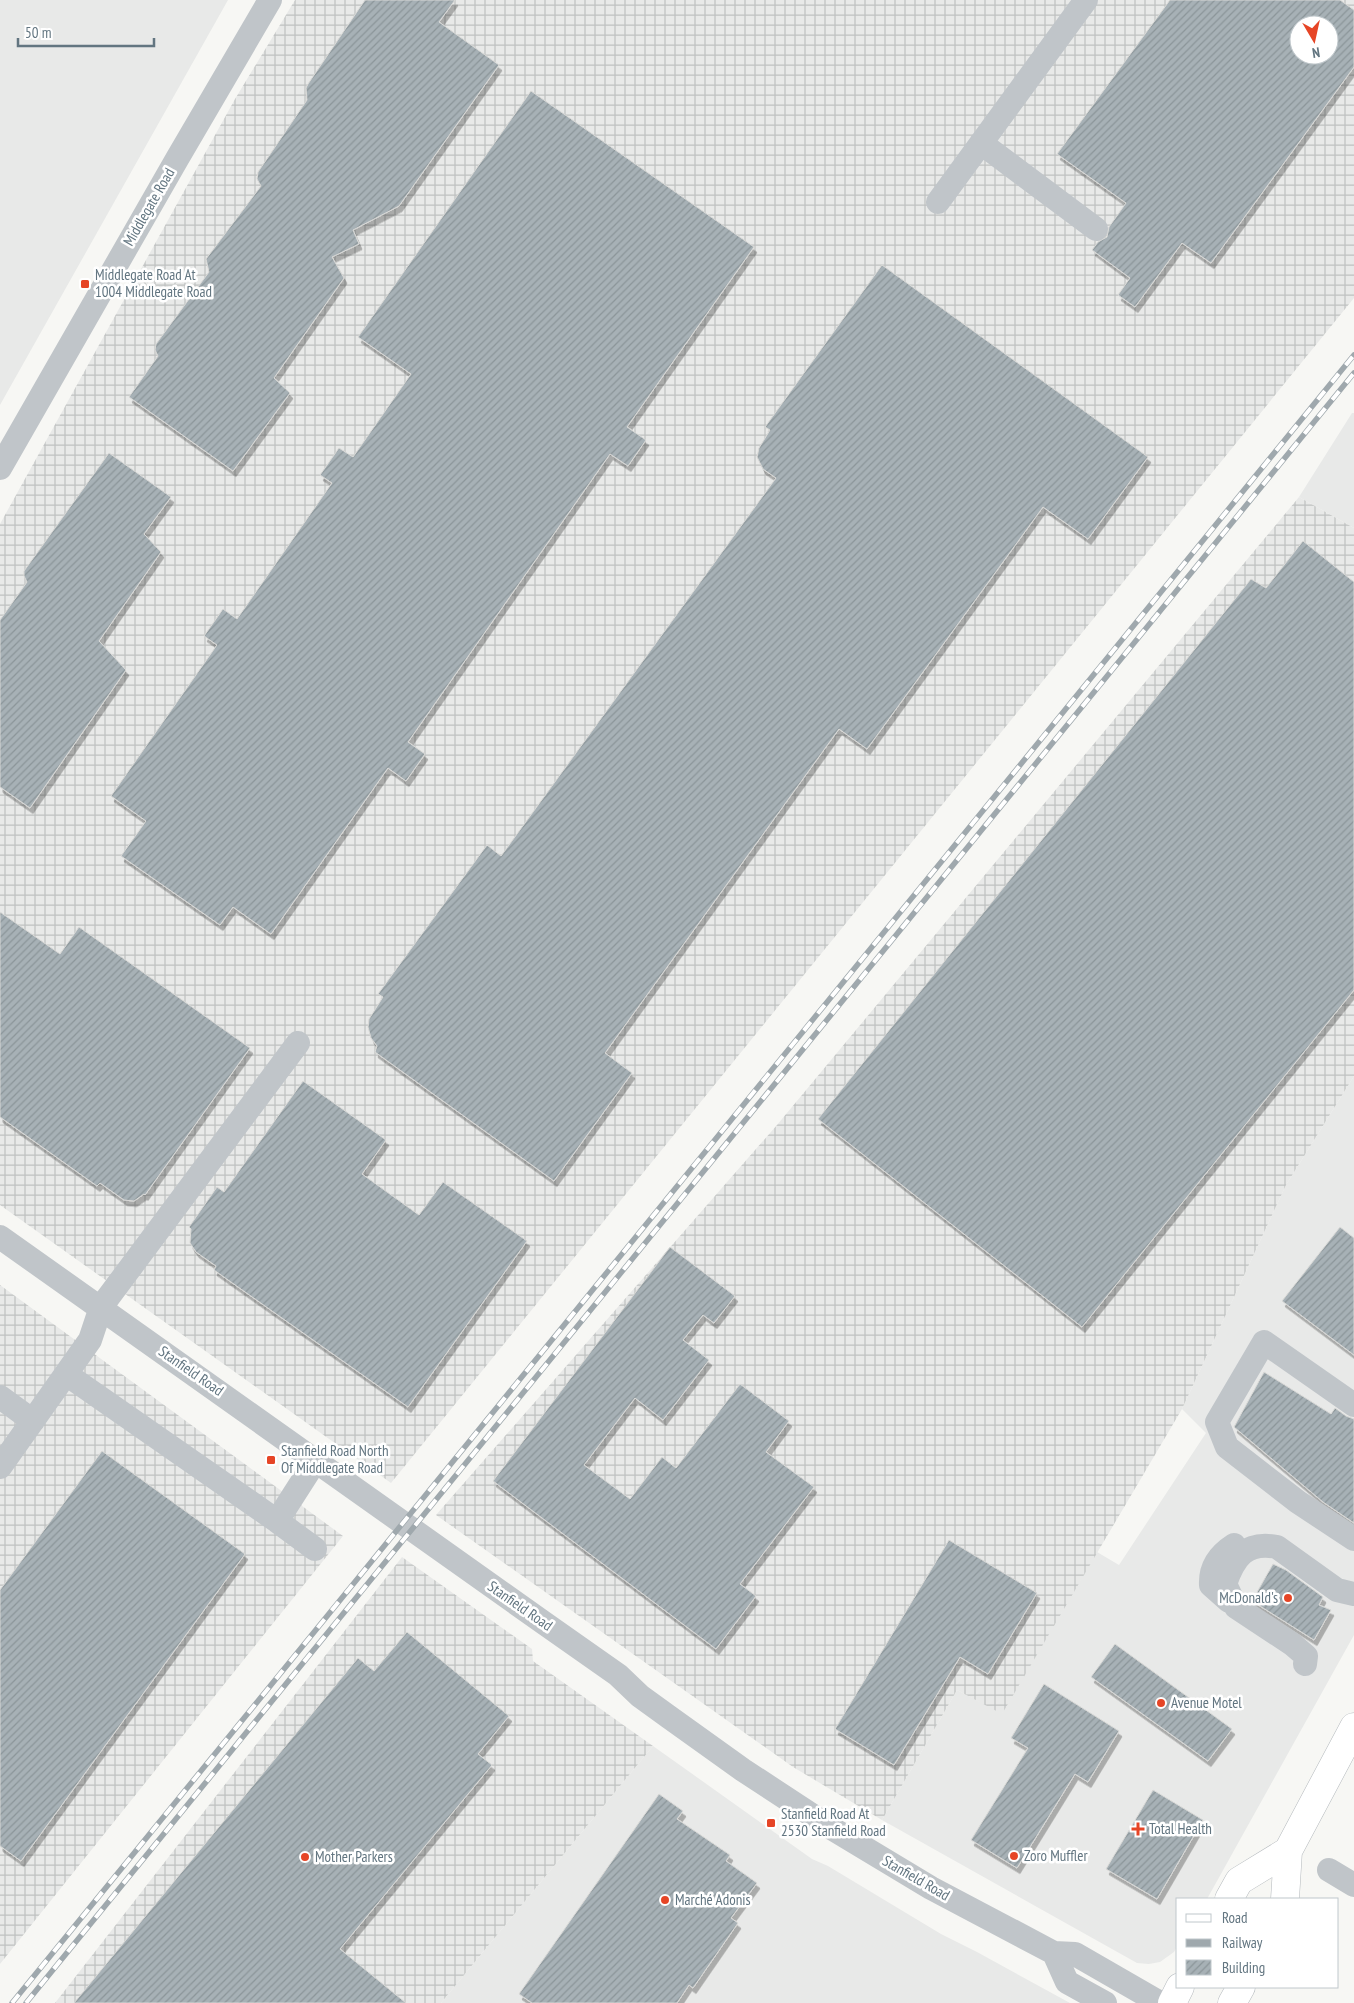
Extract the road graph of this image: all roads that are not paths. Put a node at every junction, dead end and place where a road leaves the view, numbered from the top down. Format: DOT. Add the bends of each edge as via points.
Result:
graph roads {
  1 [pos="270,0"];
  2 [pos="1086,0"];
  3 [pos="981,143"];
  4 [pos="938,202"];
  5 [pos="1096,229"];
  6 [pos="0,468"];
  7 [pos="298,1043"];
  8 [pos="0,1237"];
  9 [pos="101,1307"];
  10 [pos="66,1374"];
  11 [pos="0,1397"];
  12 [pos="1354,1404"];
  13 [pos="33,1421"];
  14 [pos="316,1460"];
  15 [pos="0,1467"];
  16 [pos="277,1521"];
  17 [pos="1354,1539"];
  18 [pos="315,1550"];
  19 [pos="1354,1594"];
  20 [pos="1305,1664"];
  21 [pos="1354,1727"];
  22 [pos="1288,1851"];
  23 [pos="1328,1870"];
  24 [pos="1354,1885"];
  25 [pos="1230,1898"];
  26 [pos="1285,1898"];
  27 [pos="1054,1953"];
  28 [pos="1180,1988"];
  29 [pos="1240,1988"];
  30 [pos="1105,2003"];
  31 [pos="1160,2003"];
  32 [pos="1172,2003"];
  33 [pos="1232,2003"];
  1 -- 6 [label="street, Middlegate Road"];
  2 -- 3 [label="street"];
  3 -- 4 [label="street"];
  3 -- 5 [label="street"];
  7 -- 9 [label="street"];
  8 -- 9 [label="street, Stanfield Road"];
  9 -- 10 [label="street" via="90,1340"];
  9 -- 14 [label="street, Stanfield Road"];
  10 -- 13 [label="street"];
  10 -- 16 [label="street"];
  11 -- 13 [label="street"];
  12 -- 17 [label="street" via="1264,1342 1217,1422 1227,1447 1298,1502"];
  13 -- 15 [label="street"];
  14 -- 16 [label="street"];
  14 -- 27 [label="street, Stanfield Road" via="618,1675 640,1696 751,1775 930,1888"];
  16 -- 18 [label="street"];
  19 -- 20 [label="street" via="1337,1590 1277,1547 1268,1545 1244,1552 1233,1563 1226,1584 1236,1607 1292,1644 1306,1656"];
  21 -- 22 [label="main road"];
  22 -- 25 [label="main road" via="1239,1881"];
  22 -- 26 [label="main road"];
  23 -- 24 [label="street"];
  27 -- 30 [label="street" via="1067,1982"];
  27 -- 31 [label="street, Stanfield Road" via="1075,1954"];
  28 -- 32 [label="main road"];
  29 -- 33 [label="main road"];
}
